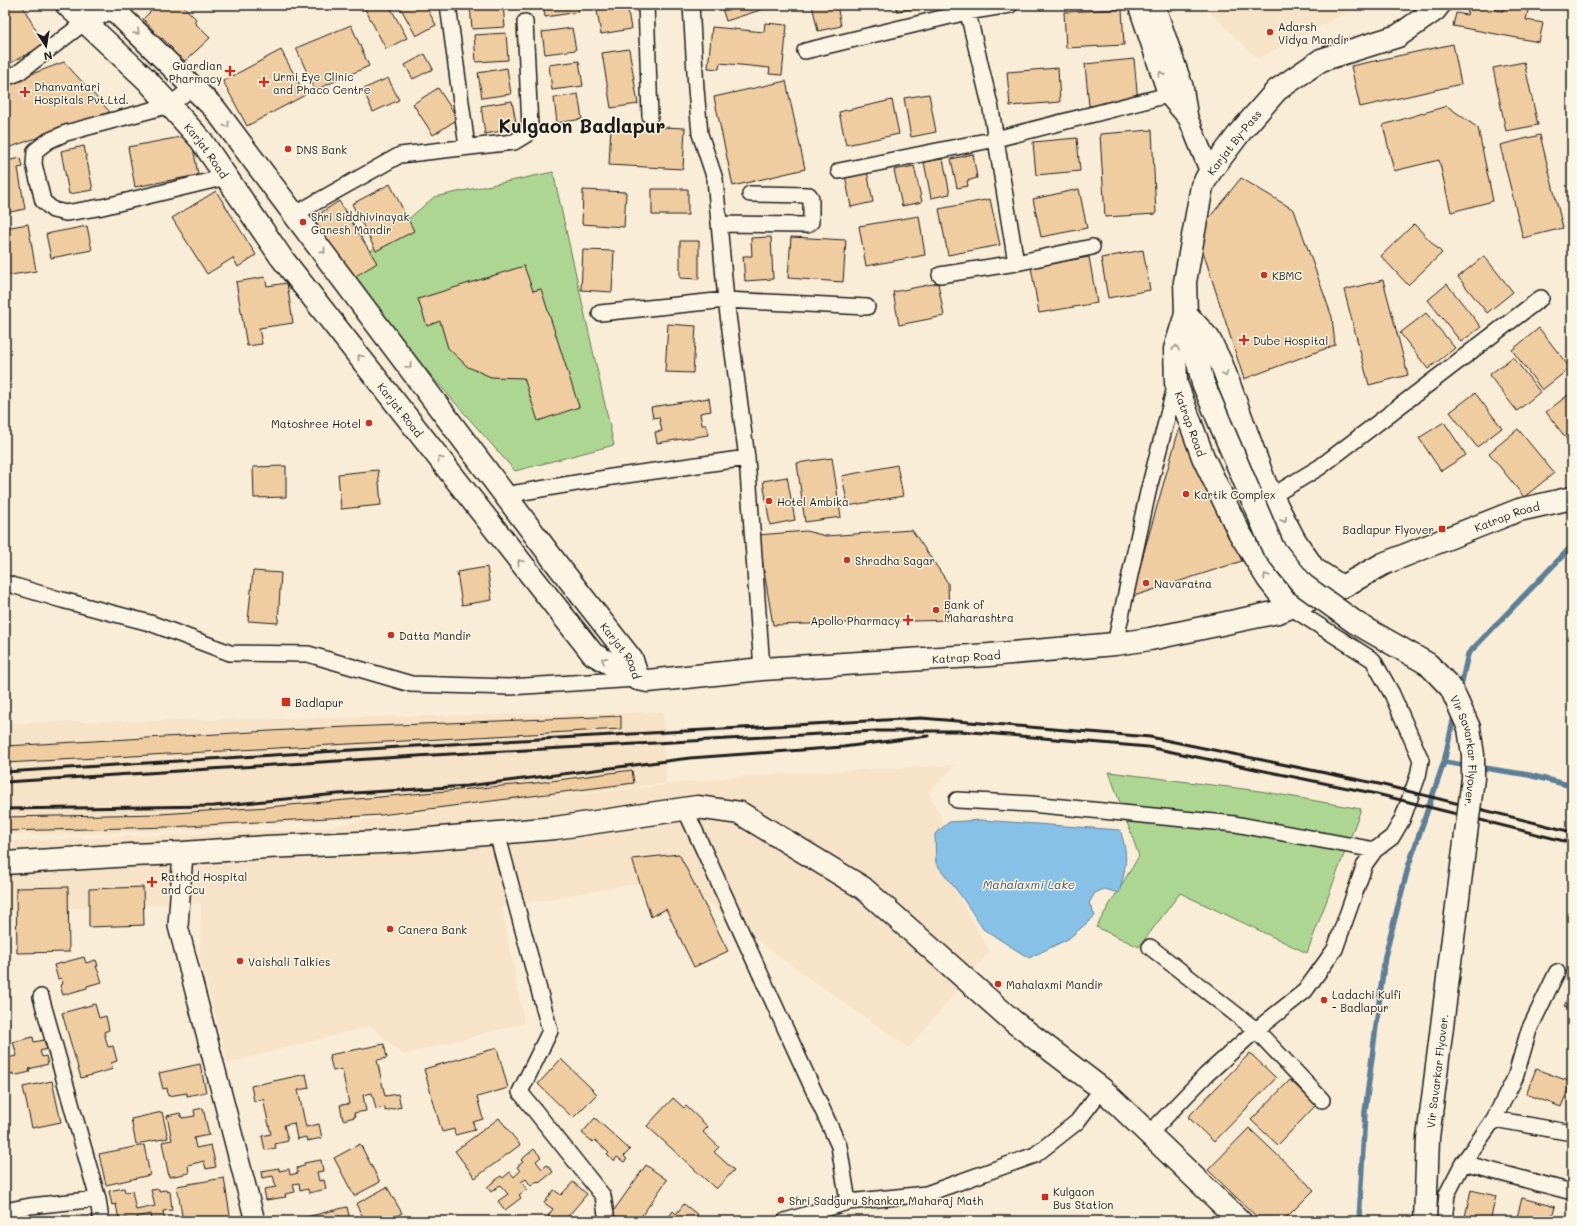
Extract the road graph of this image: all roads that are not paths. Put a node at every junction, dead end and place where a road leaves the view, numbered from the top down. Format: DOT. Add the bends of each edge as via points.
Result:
graph roads {
  1 [pos="67,5"];
  2 [pos="448,5"];
  3 [pos="646,5"];
  4 [pos="691,5"];
  5 [pos="1010,5"];
  6 [pos="1138,5"];
  7 [pos="1155,5"];
  8 [pos="1440,5"];
  9 [pos="111,6"];
  10 [pos="966,8"];
  11 [pos="85,22"];
  12 [pos="525,22"];
  13 [pos="805,51"];
  14 [pos="5,78"];
  15 [pos="193,87"];
  16 [pos="1168,95"];
  17 [pos="170,105"];
  18 [pos="650,116"];
  19 [pos="1188,118"];
  20 [pos="996,139"];
  21 [pos="467,147"];
  22 [pos="839,170"];
  23 [pos="1210,172"];
  24 [pos="226,177"];
  25 [pos="750,194"];
  26 [pos="295,214"];
  27 [pos="719,224"];
  28 [pos="1092,247"];
  29 [pos="1016,263"];
  30 [pos="940,275"];
  31 [pos="1541,298"];
  32 [pos="726,300"];
  33 [pos="867,307"];
  34 [pos="600,313"];
  35 [pos="1186,314"];
  36 [pos="1204,382"];
  37 [pos="1176,383"];
  38 [pos="747,458"];
  39 [pos="505,494"];
  40 [pos="1272,496"];
  41 [pos="1572,498"];
  42 [pos="5,583"];
  43 [pos="1342,587"];
  44 [pos="1290,607"];
  45 [pos="1115,644"];
  46 [pos="762,669"];
  47 [pos="638,679"];
  48 [pos="957,800"];
  49 [pos="685,809"];
  50 [pos="497,833"];
  51 [pos="1375,850"];
  52 [pos="183,853"];
  53 [pos="5,863"];
  54 [pos="1150,947"];
  55 [pos="1557,972"];
  56 [pos="42,997"];
  57 [pos="1256,1030"];
  58 [pos="1102,1089"];
  59 [pos="1322,1100"];
  60 [pos="1494,1119"];
  61 [pos="1572,1133"];
  62 [pos="1149,1134"];
  63 [pos="1463,1163"];
  64 [pos="1572,1192"];
  65 [pos="98,1199"];
  66 [pos="848,1202"];
  67 [pos="5,1212"];
  68 [pos="101,1221"];
  69 [pos="255,1221"];
  70 [pos="607,1221"];
  71 [pos="784,1221"];
  72 [pos="1240,1221"];
  73 [pos="1425,1221"];
  74 [pos="1444,1221"];
  1 -- 11 [label="main road, Karjat Road"];
  2 -- 21 [label="street"];
  3 -- 18 [label="street"];
  4 -- 27 [label="street" via="700,134 715,179"];
  5 -- 10 [label="street"];
  16 -- 6 [label="street, one-way"];
  7 -- 19 [label="street" via="1183,86"];
  8 -- 23 [label="main road, Karjat By-Pass" via="1398,36 1321,60 1277,90"];
  9 -- 11 [label="street"];
  9 -- 15 [label="main road, Karjat Road, one-way"];
  10 -- 13 [label="street"];
  10 -- 20 [label="street"];
  11 -- 14 [label="street" via="18,73"];
  11 -- 17 [label="main road, Karjat Road"];
  12 -- 21 [label="street" via="530,127 528,134 514,142"];
  15 -- 17 [label="street"];
  15 -- 26 [label="main road, Karjat Road, one-way" via="215,109"];
  16 -- 19 [label="street"];
  16 -- 20 [label="street"];
  17 -- 24 [label="main road, Karjat Road" via="201,140"];
  17 -- 24 [label="street" via="66,133 48,141 35,151 34,164 43,201 53,210 66,213 102,207"];
  19 -- 23 [label="street"];
  20 -- 22 [label="street"];
  20 -- 29 [label="street"];
  21 -- 26 [label="street" via="400,155"];
  23 -- 35 [label="main road, Karjat By-Pass" via="1202,186 1185,282"];
  47 -- 24 [label="main road, Karjat Road, one-way" via="593,654 281,257"];
  25 -- 27 [label="street" via="809,195 811,222 807,225"];
  26 -- 39 [label="main road, Karjat Road, one-way"];
  27 -- 32 [label="street"];
  28 -- 29 [label="street"];
  29 -- 30 [label="street"];
  31 -- 40 [label="street" via="1320,467"];
  32 -- 33 [label="street"];
  32 -- 34 [label="street"];
  32 -- 38 [label="street"];
  35 -- 36 [label="main road, Karjat By-Pass"];
  37 -- 35 [label="main road, Katrap Road, one-way" via="1175,349"];
  35 -- 40 [label="main road, one-way" via="1209,339 1222,366"];
  36 -- 73 [label="main road, Vir Savarkar Flyover., bridge" via="1273,548 1303,584 1356,623 1428,664 1451,688 1469,728 1473,778 1428,1138"];
  44 -- 37 [label="main road, Katrap Road, one-way" via="1268,579 1239,532 1203,457"];
  37 -- 45 [label="street" via="1148,492"];
  38 -- 39 [label="street"];
  38 -- 46 [label="street"];
  39 -- 47 [label="main road, Karjat Road" via="632,660"];
  40 -- 43 [label="main road, one-way" via="1294,539 1314,569"];
  41 -- 43 [label="main road, Katrap Road" via="1519,510 1383,564"];
  42 -- 47 [label="street" via="150,623 230,653 308,654 412,684 509,687"];
  43 -- 44 [label="main road, Katrap Road"];
  44 -- 45 [label="main road, Katrap Road" via="1278,612"];
  44 -- 51 [label="street" via="1373,660 1392,694 1421,760 1402,820 1392,837"];
  45 -- 46 [label="main road, Katrap Road" via="989,655"];
  46 -- 47 [label="main road, Katrap Road" via="648,681"];
  48 -- 51 [label="street" via="1031,804 1235,824"];
  49 -- 50 [label="main road" via="555,828"];
  49 -- 58 [label="main road" via="697,807 740,813 862,888 1014,1022"];
  49 -- 66 [label="street" via="839,1146"];
  50 -- 52 [label="main road" via="406,841"];
  50 -- 70 [label="street" via="550,1031 520,1092 603,1196"];
  51 -- 57 [label="street" via="1365,864 1335,949 1305,991"];
  52 -- 53 [label="main road"];
  52 -- 69 [label="street" via="178,926"];
  54 -- 57 [label="street"];
  55 -- 60 [label="street" via="1529,1030 1515,1078"];
  56 -- 65 [label="street"];
  57 -- 59 [label="street"];
  57 -- 62 [label="street" via="1206,1075"];
  58 -- 62 [label="main road"];
  58 -- 66 [label="street" via="1077,1122 1035,1155 926,1194"];
  60 -- 61 [label="street"];
  60 -- 63 [label="street"];
  62 -- 72 [label="main road"];
  63 -- 64 [label="street"];
  63 -- 74 [label="street" via="1447,1194"];
  65 -- 67 [label="street" via="30,1206"];
  65 -- 68 [label="street"];
  66 -- 71 [label="street"];
}
